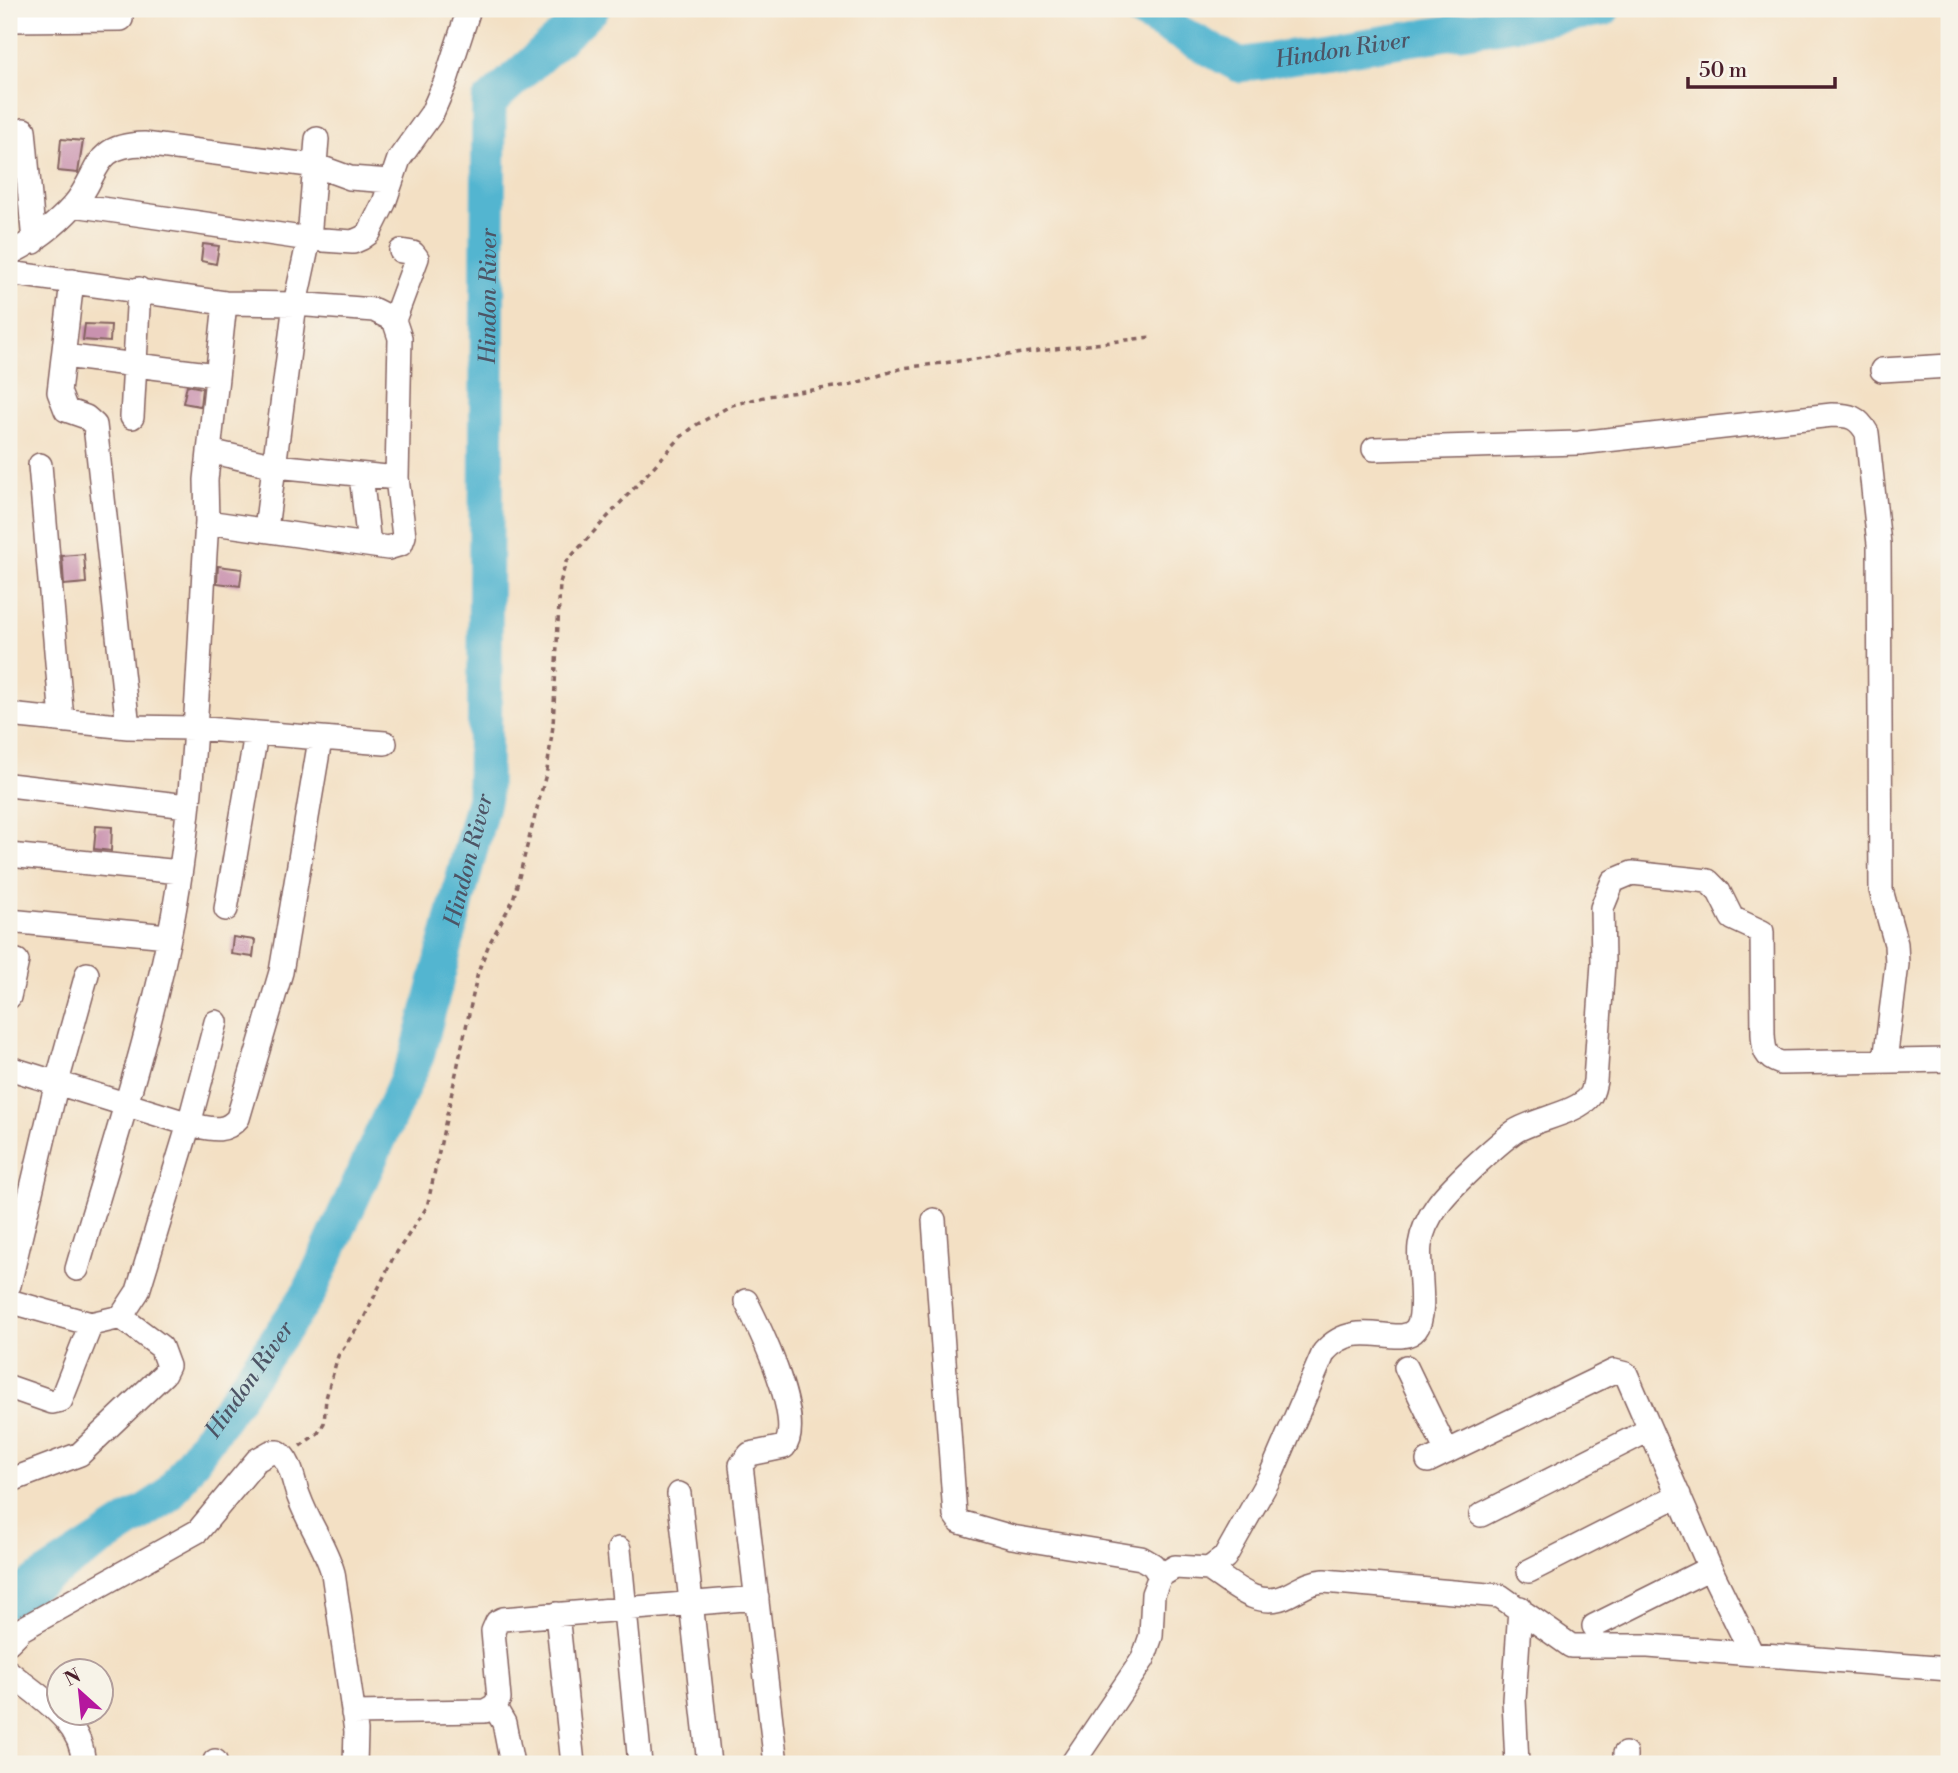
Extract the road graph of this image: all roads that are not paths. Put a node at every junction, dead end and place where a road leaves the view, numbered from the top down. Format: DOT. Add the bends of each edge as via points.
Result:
graph roads {
  1 [pos="468,9"];
  2 [pos="121,19"];
  3 [pos="9,20"];
  4 [pos="24,130"];
  5 [pos="317,139"];
  6 [pos="317,166"];
  7 [pos="390,181"];
  8 [pos="74,205"];
  9 [pos="309,239"];
  10 [pos="34,242"];
  11 [pos="401,251"];
  12 [pos="9,254"];
  13 [pos="9,273"];
  14 [pos="72,281"];
  15 [pos="139,289"];
  16 [pos="225,303"];
  17 [pos="295,304"];
  18 [pos="394,320"];
  19 [pos="64,356"];
  20 [pos="135,364"];
  21 [pos="1949,366"];
  22 [pos="1882,370"];
  23 [pos="216,374"];
  24 [pos="132,417"];
  25 [pos="1374,449"];
  26 [pos="209,451"];
  27 [pos="40,466"];
  28 [pos="276,466"];
  29 [pos="361,475"];
  30 [pos="397,478"];
  31 [pos="207,522"];
  32 [pos="266,530"];
  33 [pos="369,545"];
  34 [pos="9,715"];
  35 [pos="62,720"];
  36 [pos="128,727"];
  37 [pos="193,728"];
  38 [pos="256,734"];
  39 [pos="320,740"];
  40 [pos="385,743"];
  41 [pos="9,785"];
  42 [pos="187,806"];
  43 [pos="9,855"];
  44 [pos="180,872"];
  45 [pos="226,909"];
  46 [pos="9,921"];
  47 [pos="168,936"];
  48 [pos="17,961"];
  49 [pos="87,974"];
  50 [pos="9,998"];
  51 [pos="216,1022"];
  52 [pos="1949,1060"];
  53 [pos="1885,1061"];
  54 [pos="9,1068"];
  55 [pos="57,1082"];
  56 [pos="125,1104"];
  57 [pos="189,1124"];
  58 [pos="933,1220"];
  59 [pos="77,1269"];
  60 [pos="9,1285"];
  61 [pos="9,1301"];
  62 [pos="746,1301"];
  63 [pos="121,1317"];
  64 [pos="91,1324"];
  65 [pos="1406,1367"];
  66 [pos="9,1387"];
  67 [pos="1649,1430"];
  68 [pos="9,1481"];
  69 [pos="680,1494"];
  70 [pos="1679,1495"];
  71 [pos="1481,1515"];
  72 [pos="619,1549"];
  73 [pos="1710,1568"];
  74 [pos="1209,1569"];
  75 [pos="1530,1571"];
  76 [pos="1160,1576"];
  77 [pos="757,1598"];
  78 [pos="690,1604"];
  79 [pos="1520,1608"];
  80 [pos="625,1609"];
  81 [pos="557,1614"];
  82 [pos="1594,1626"];
  83 [pos="9,1642"];
  84 [pos="1752,1654"];
  85 [pos="1949,1669"];
  86 [pos="9,1672"];
  87 [pos="494,1706"];
  88 [pos="353,1713"];
  89 [pos="83,1764"];
  90 [pos="355,1764"];
  91 [pos="512,1764"];
  92 [pos="573,1764"];
  93 [pos="640,1764"];
  94 [pos="709,1764"];
  95 [pos="776,1764"];
  96 [pos="1072,1764"];
  97 [pos="1517,1764"];
  1 -- 7 [label="street" via="436,103"];
  2 -- 3 [label="street"];
  4 -- 10 [label="street"];
  5 -- 6 [label="street"];
  6 -- 7 [label="street" via="350,178"];
  6 -- 8 [label="street" via="124,144 96,164"];
  6 -- 9 [label="street"];
  7 -- 9 [label="street" via="369,233 353,242"];
  8 -- 9 [label="street"];
  8 -- 10 [label="street"];
  9 -- 17 [label="street"];
  10 -- 12 [label="street"];
  11 -- 18 [label="street" via="417,258"];
  13 -- 14 [label="street"];
  14 -- 15 [label="street"];
  14 -- 19 [label="street"];
  15 -- 16 [label="street"];
  15 -- 20 [label="street"];
  16 -- 17 [label="street"];
  16 -- 23 [label="street"];
  17 -- 18 [label="street" via="374,310"];
  17 -- 28 [label="street"];
  18 -- 30 [label="street" via="400,338"];
  19 -- 20 [label="street"];
  19 -- 36 [label="street" via="59,392 62,406 95,425"];
  20 -- 23 [label="street"];
  20 -- 24 [label="street"];
  21 -- 22 [label="street"];
  23 -- 26 [label="street"];
  25 -- 53 [label="street" via="1578,443 1832,415 1849,415 1861,422 1867,433 1879,544 1881,891 1896,954"];
  26 -- 28 [label="street"];
  26 -- 31 [label="street"];
  27 -- 35 [label="street"];
  28 -- 29 [label="street"];
  28 -- 32 [label="street"];
  29 -- 30 [label="street"];
  29 -- 33 [label="street"];
  30 -- 33 [label="street" via="401,544 388,548"];
  31 -- 32 [label="street"];
  31 -- 37 [label="street"];
  32 -- 33 [label="street"];
  34 -- 35 [label="street"];
  35 -- 36 [label="street"];
  36 -- 37 [label="street"];
  37 -- 38 [label="street"];
  37 -- 42 [label="street"];
  38 -- 39 [label="street"];
  38 -- 45 [label="street"];
  39 -- 40 [label="street"];
  39 -- 57 [label="street" via="281,972 238,1118 230,1128 219,1130"];
  41 -- 42 [label="street"];
  42 -- 44 [label="street"];
  43 -- 44 [label="street"];
  44 -- 47 [label="street"];
  46 -- 47 [label="street"];
  47 -- 56 [label="street"];
  48 -- 50 [label="street"];
  49 -- 55 [label="street"];
  51 -- 57 [label="street"];
  52 -- 53 [label="street"];
  53 -- 74 [label="street" via="1771,1060 1764,1051 1762,932 1732,918 1709,881 1632,873 1613,881 1602,908 1595,1081 1590,1096 1512,1134 1438,1203 1420,1245 1421,1316 1416,1329 1405,1337 1351,1333 1336,1339 1324,1352 1270,1477 1225,1557"];
  54 -- 55 [label="street"];
  55 -- 56 [label="street"];
  55 -- 60 [label="street"];
  56 -- 57 [label="street"];
  56 -- 59 [label="street"];
  57 -- 63 [label="street" via="138,1291"];
  58 -- 76 [label="street" via="955,1515 968,1527 1001,1535 1141,1558"];
  61 -- 64 [label="street"];
  62 -- 77 [label="street" via="775,1359 790,1434 784,1447 750,1454 741,1465"];
  63 -- 64 [label="street"];
  63 -- 68 [label="street" via="161,1347 168,1366 164,1374 80,1454"];
  64 -- 66 [label="street" via="61,1400 51,1402"];
  65 -- 67 [label="street" via="1438,1456 1614,1371 1626,1374"];
  67 -- 70 [label="street"];
  67 -- 71 [label="street"];
  69 -- 78 [label="street"];
  70 -- 73 [label="street"];
  70 -- 75 [label="street"];
  72 -- 80 [label="street"];
  73 -- 82 [label="street"];
  73 -- 84 [label="street"];
  74 -- 76 [label="street" via="1175,1567"];
  74 -- 79 [label="street" via="1248,1595 1268,1601 1324,1581 1490,1595"];
  76 -- 96 [label="street" via="1143,1659"];
  77 -- 78 [label="street"];
  77 -- 95 [label="street"];
  78 -- 80 [label="street"];
  78 -- 94 [label="street"];
  79 -- 84 [label="street" via="1571,1646"];
  79 -- 97 [label="street" via="1514,1700"];
  80 -- 81 [label="street"];
  80 -- 93 [label="street"];
  81 -- 87 [label="street" via="496,1622 499,1699"];
  81 -- 92 [label="street"];
  83 -- 88 [label="street" via="22,1629 198,1531 257,1460 271,1452 283,1456 299,1499 326,1548"];
  84 -- 85 [label="street"];
  86 -- 89 [label="street" via="70,1724 83,1747"];
  87 -- 88 [label="street" via="485,1711"];
  87 -- 91 [label="street" via="504,1723"];
  88 -- 90 [label="street"];
}
